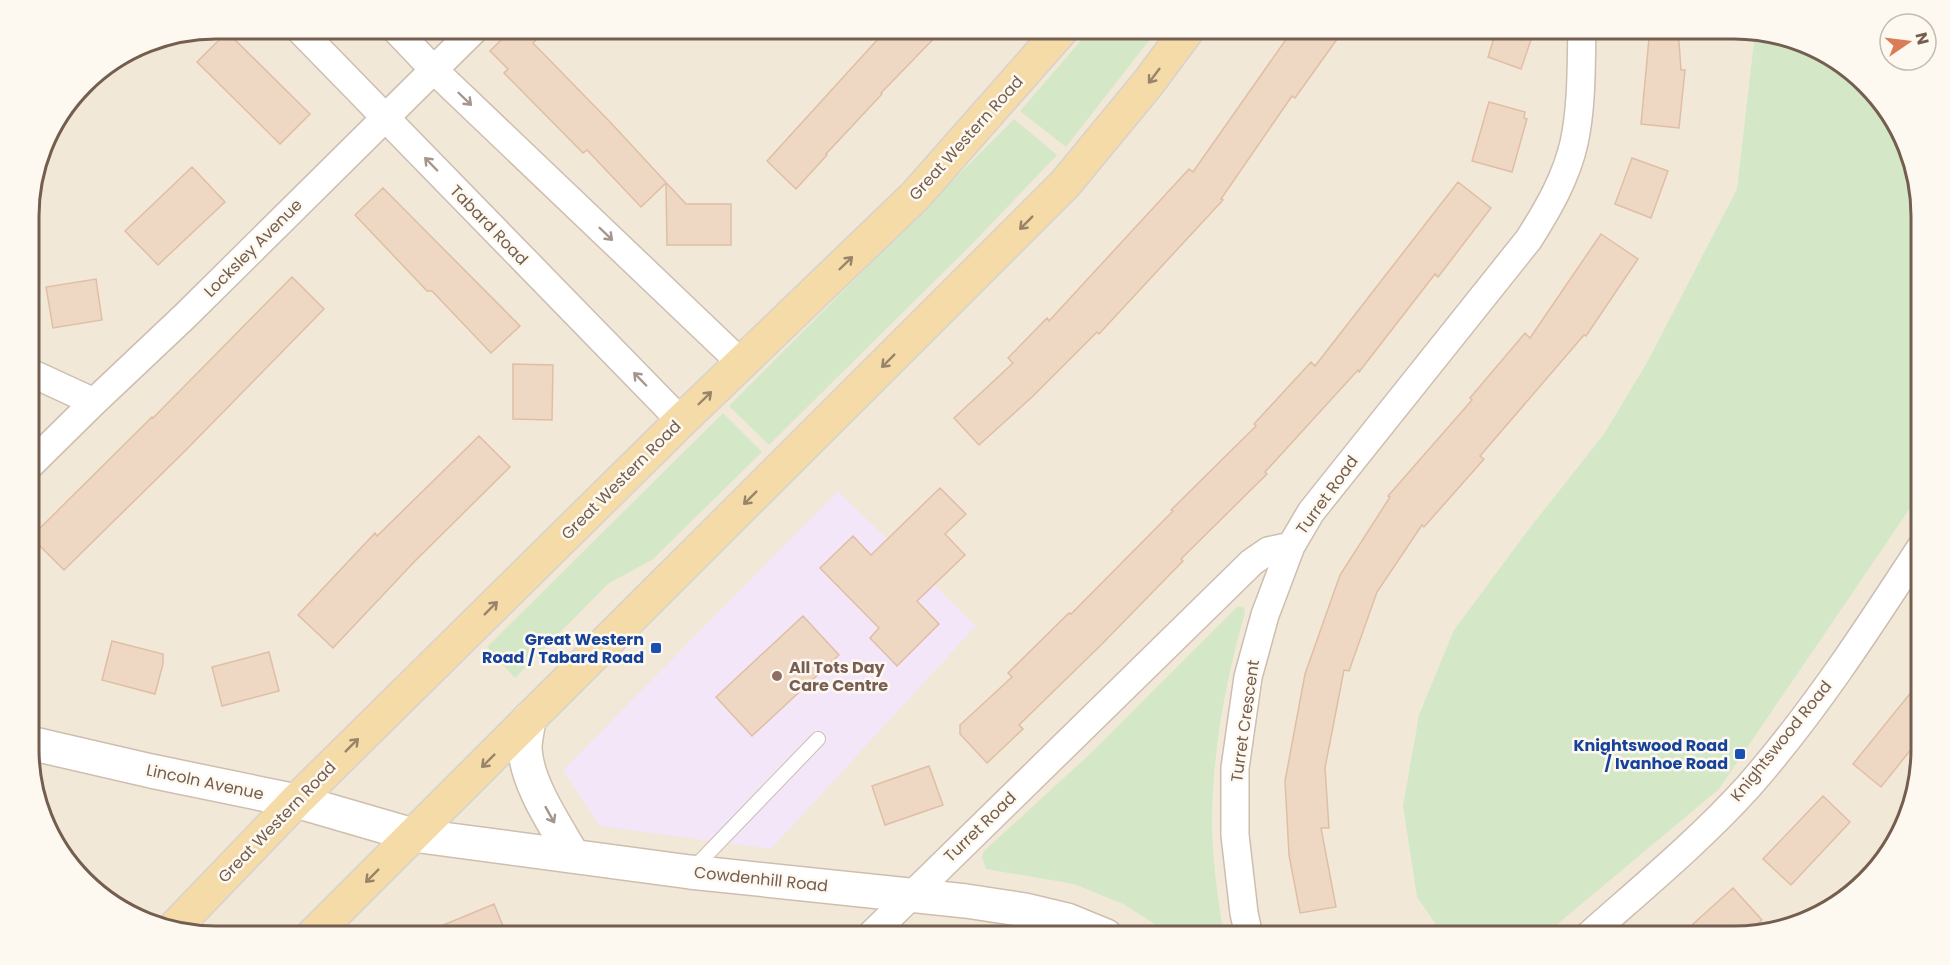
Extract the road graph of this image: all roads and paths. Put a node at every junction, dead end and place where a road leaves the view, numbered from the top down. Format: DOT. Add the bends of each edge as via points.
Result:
graph roads {
  1 [pos="309,39"];
  2 [pos="404,39"];
  3 [pos="466,39"];
  4 [pos="1053,39"];
  5 [pos="1180,39"];
  6 [pos="1582,39"];
  7 [pos="435,71"];
  8 [pos="385,117"];
  9 [pos="741,363"];
  10 [pos="39,377"];
  11 [pos="94,402"];
  12 [pos="681,421"];
  13 [pos="39,457"];
  14 [pos="1290,546"];
  15 [pos="1911,562"];
  16 [pos="529,719"];
  17 [pos="818,739"];
  18 [pos="39,745"];
  19 [pos="296,801"];
  20 [pos="413,835"];
  21 [pos="573,856"];
  22 [pos="690,872"];
  23 [pos="910,896"];
  24 [pos="180,922"];
  25 [pos="322,926"];
  26 [pos="880,926"];
  27 [pos="1082,926"];
  28 [pos="1247,926"];
  29 [pos="1599,926"];
  1 -- 8 [label="street, Tabard Road"];
  2 -- 7 [label="street"];
  3 -- 7 [label="street, Locksley Avenue"];
  9 -- 4 [label="main road, Great Western Road, one-way" via="916,195"];
  5 -- 16 [label="main road, one-way" via="1065,184"];
  6 -- 14 [label="street, Turret Road" via="1581,96 1574,144 1551,204 1529,239 1323,496"];
  7 -- 8 [label="street, Locksley Avenue"];
  7 -- 9 [label="street, one-way"];
  8 -- 11 [label="street, Locksley Avenue"];
  12 -- 8 [label="street, Tabard Road, one-way"];
  12 -- 9 [label="main road, Great Western Road, one-way"];
  10 -- 11 [label="street"];
  11 -- 13 [label="street, Locksley Avenue"];
  19 -- 12 [label="main road, Great Western Road, one-way"];
  14 -- 23 [label="street, Turret Road" via="1268,550 1251,562"];
  14 -- 28 [label="street, Turret Crescent" via="1248,677 1235,768 1234,835"];
  15 -- 29 [label="street, Knightswood Road" via="1841,667 1747,787 1677,857"];
  16 -- 20 [label="main road, one-way"];
  16 -- 21 [label="street, one-way" via="525,748 530,772"];
  17 -- 22 [label="lane"];
  18 -- 19 [label="street, Lincoln Avenue"];
  19 -- 20 [label="street, Lincoln Avenue"];
  19 -- 24 [label="main road, Great Western Road"];
  20 -- 21 [label="street, Cowdenhill Road"];
  20 -- 25 [label="main road, one-way"];
  21 -- 22 [label="street, Cowdenhill Road"];
  22 -- 23 [label="street, Cowdenhill Road"];
  23 -- 26 [label="street, Turret Road"];
  23 -- 27 [label="street, Cowdenhill Road" via="1025,910"];
}
